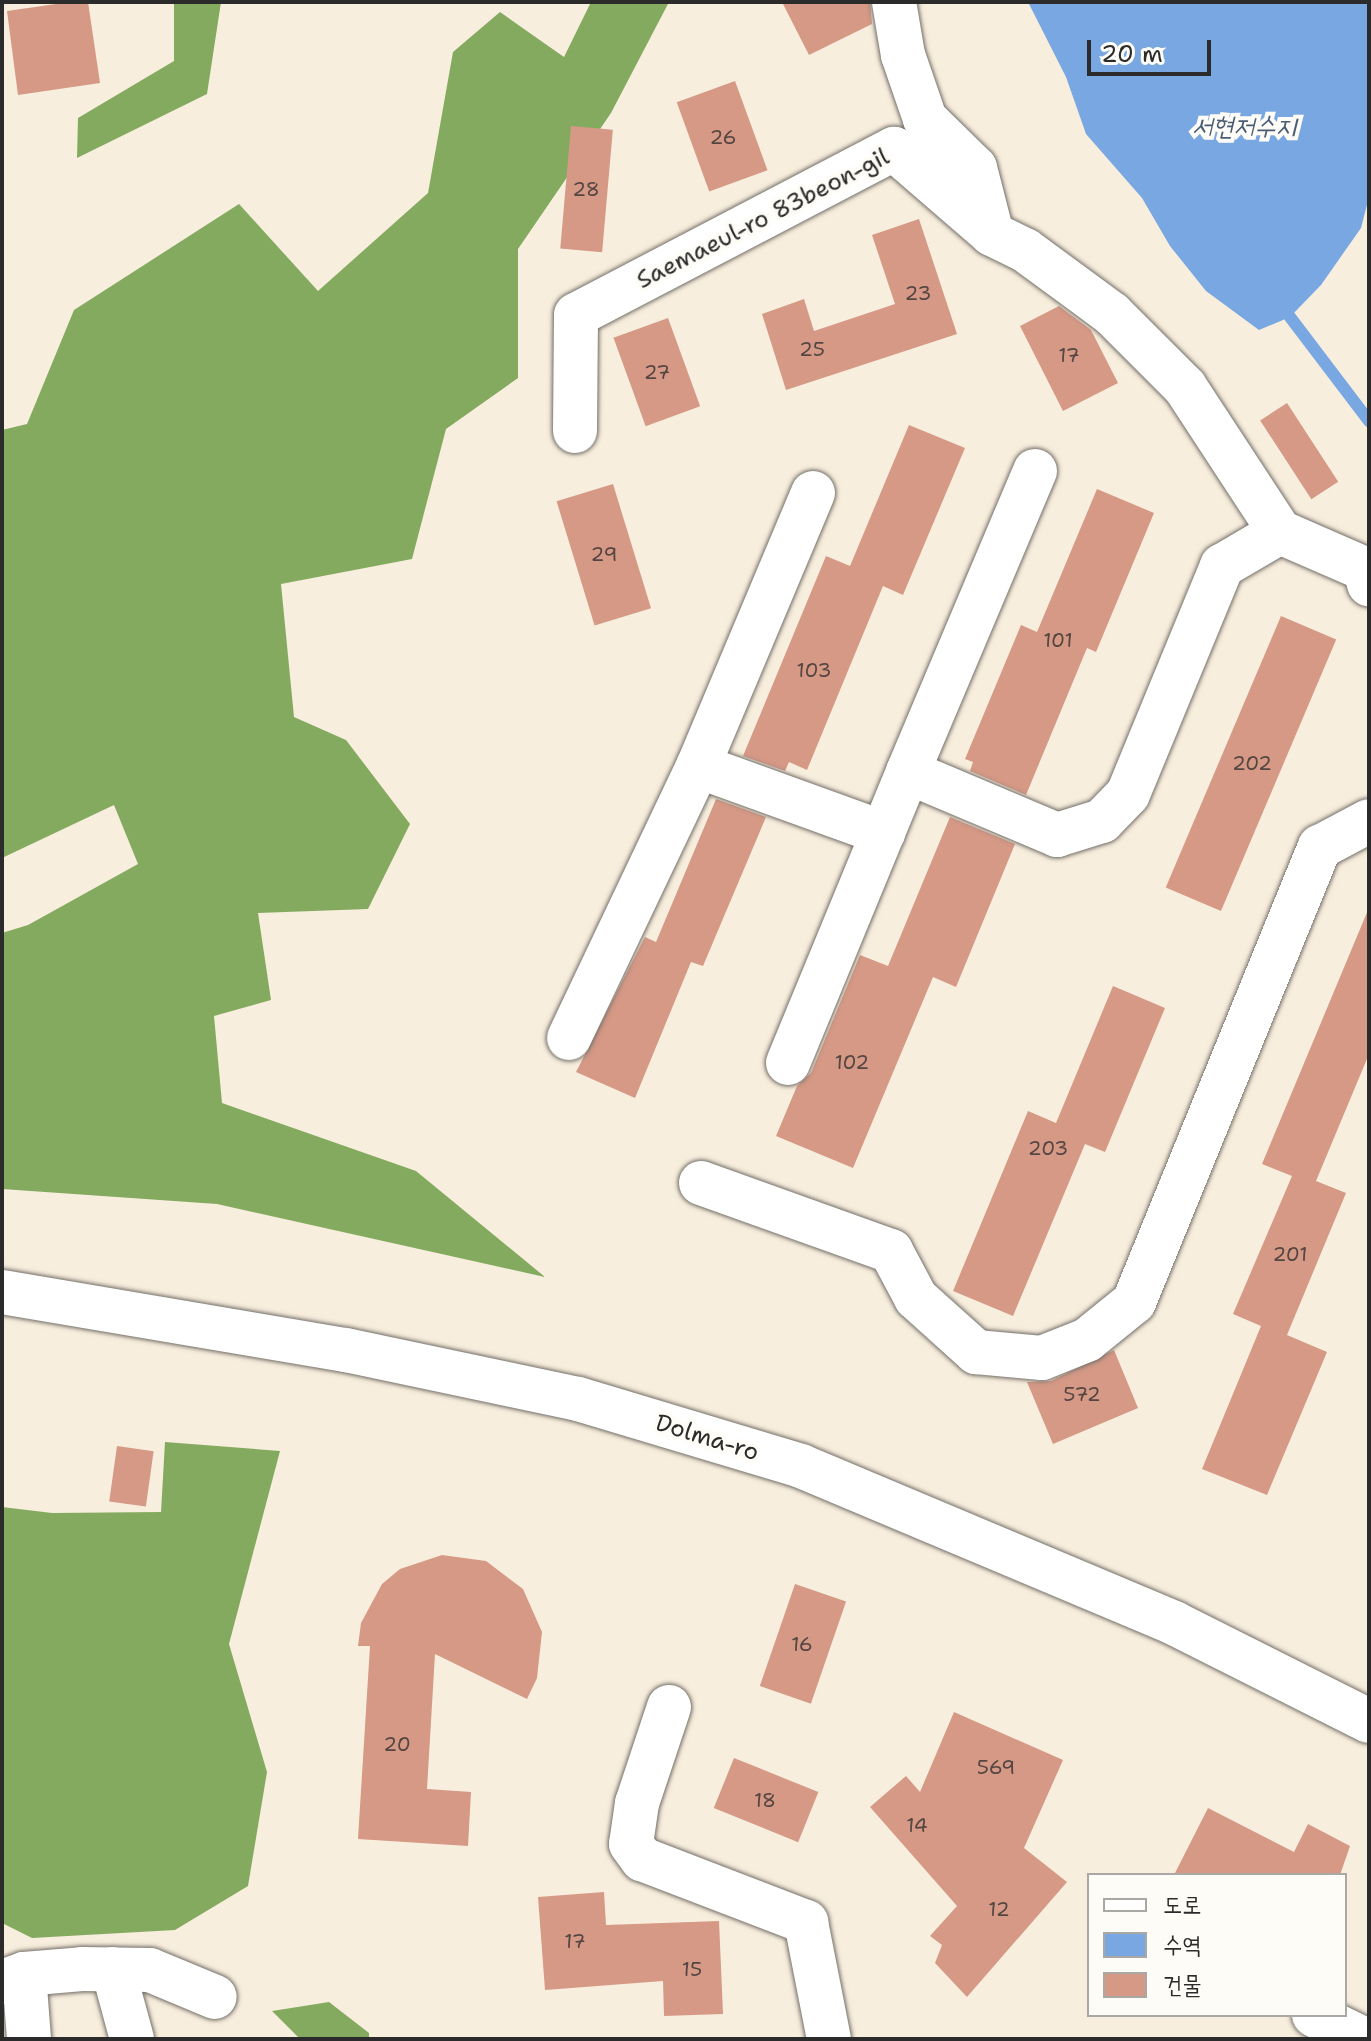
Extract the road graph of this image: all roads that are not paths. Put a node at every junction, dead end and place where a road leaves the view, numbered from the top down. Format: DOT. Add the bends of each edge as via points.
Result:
graph roads {
  1 [pos="894,2"];
  2 [pos="992,234"];
  3 [pos="575,431"];
  4 [pos="1035,471"];
  5 [pos="813,493"];
  6 [pos="1280,532"];
  7 [pos="1369,584"];
  8 [pos="698,766"];
  9 [pos="908,772"];
  10 [pos="1369,821"];
  11 [pos="883,833"];
  12 [pos="569,1038"];
  13 [pos="788,1063"];
  14 [pos="701,1183"];
  15 [pos="2,1292"];
  16 [pos="669,1707"];
  17 [pos="1369,1721"];
  18 [pos="113,1969"];
  19 [pos="13,1978"];
  20 [pos="215,1997"];
  21 [pos="1318,2017"];
  22 [pos="29,2039"];
  23 [pos="132,2039"];
  24 [pos="829,2039"];
  25 [pos="1363,2039"];
  1 -- 2 [label="street" via="903,55 925,119 975,168"];
  2 -- 3 [label="street, Saemaeul-ro 83beon-gil" via="894,149 576,315"];
  2 -- 6 [label="street, Saemaeul-ro 83beon-gil" via="1025,250 1112,314 1185,387"];
  4 -- 9 [label="street"];
  5 -- 8 [label="street"];
  6 -- 7 [label="street" via="1365,569"];
  6 -- 9 [label="street" via="1222,566 1128,794 1102,821 1057,835"];
  8 -- 11 [label="street"];
  8 -- 12 [label="street"];
  9 -- 11 [label="street"];
  10 -- 14 [label="street" via="1320,847 1134,1302 1087,1340 1042,1358 976,1352 916,1298 891,1251"];
  11 -- 13 [label="street"];
  15 -- 17 [label="street, Dolma-ro" via="346,1350 578,1399 801,1466 1174,1623"];
  16 -- 24 [label="street" via="637,1803 631,1844 642,1859 806,1922"];
  18 -- 19 [label="street"];
  18 -- 20 [label="street" via="150,1970"];
  18 -- 23 [label="street"];
  19 -- 22 [label="street"];
  21 -- 25 [label="street"];
}
